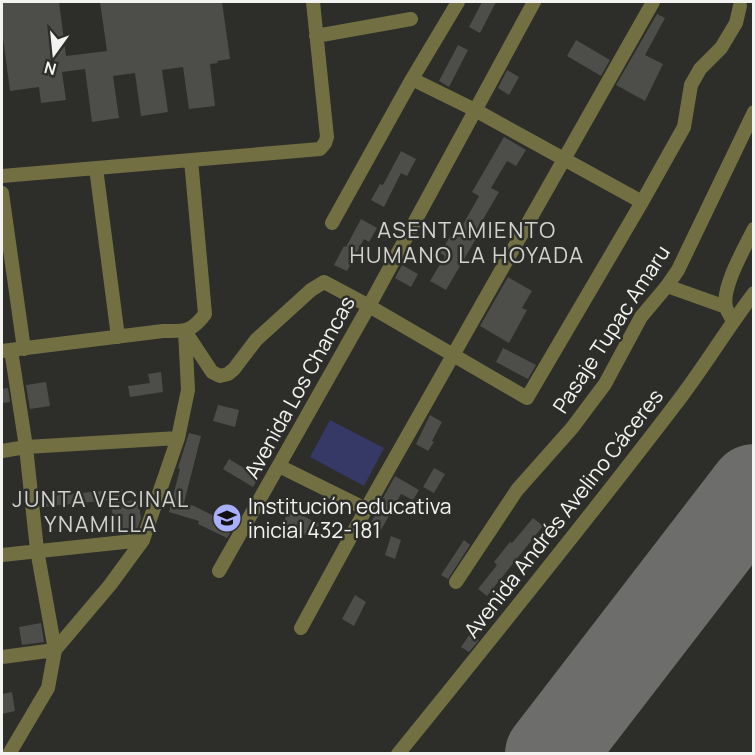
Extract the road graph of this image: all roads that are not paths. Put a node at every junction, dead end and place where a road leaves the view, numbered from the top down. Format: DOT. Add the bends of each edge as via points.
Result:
graph roads {
  1 [pos="314,2"];
  2 [pos="458,2"];
  3 [pos="534,2"];
  4 [pos="653,2"];
  5 [pos="738,3"];
  6 [pos="411,19"];
  7 [pos="316,36"];
  8 [pos="412,79"];
  9 [pos="475,110"];
  10 [pos="753,112"];
  11 [pos="191,160"];
  12 [pos="564,160"];
  13 [pos="96,168"];
  14 [pos="2,176"];
  15 [pos="2,193"];
  16 [pos="642,202"];
  17 [pos="332,223"];
  18 [pos="753,229"];
  19 [pos="668,286"];
  20 [pos="753,293"];
  21 [pos="369,306"];
  22 [pos="726,307"];
  23 [pos="733,321"];
  24 [pos="184,331"];
  25 [pos="118,337"];
  26 [pos="12,350"];
  27 [pos="454,355"];
  28 [pos="178,438"];
  29 [pos="26,447"];
  30 [pos="2,451"];
  31 [pos="279,466"];
  32 [pos="366,509"];
  33 [pos="143,540"];
  34 [pos="37,550"];
  35 [pos="2,555"];
  36 [pos="219,571"];
  37 [pos="456,582"];
  38 [pos="301,628"];
  39 [pos="55,650"];
  40 [pos="2,657"];
  41 [pos="9,753"];
  42 [pos="398,753"];
  1 -- 7 [label="street"];
  2 -- 8 [label="street"];
  3 -- 9 [label="street, Avenida Los Chancas"];
  4 -- 12 [label="street"];
  5 -- 16 [label="street" via="736,23 691,85 684,127"];
  6 -- 7 [label="street"];
  7 -- 11 [label="street" via="327,137 320,149"];
  8 -- 9 [label="street"];
  8 -- 17 [label="street"];
  9 -- 12 [label="street"];
  9 -- 21 [label="street, Avenida Los Chancas"];
  10 -- 19 [label="street, Pasaje Tupac Amaru"];
  11 -- 13 [label="street"];
  11 -- 24 [label="street" via="205,314 197,326"];
  12 -- 16 [label="street"];
  12 -- 27 [label="street"];
  13 -- 14 [label="street"];
  13 -- 25 [label="street"];
  15 -- 26 [label="street"];
  16 -- 27 [label="street" via="527,398"];
  18 -- 22 [label="street" via="730,279"];
  19 -- 22 [label="street"];
  19 -- 37 [label="street, Pasaje Tupac Amaru" via="641,317 605,384 517,490"];
  20 -- 23 [label="street, Avenida Andrés Avelino Cáceres"];
  21 -- 24 [label="street" via="324,282 317,285 256,340 234,369 220,376 212,372"];
  21 -- 27 [label="street"];
  21 -- 31 [label="street, Avenida Los Chancas"];
  22 -- 23 [label="street"];
  23 -- 42 [label="street, Avenida Andrés Avelino Cáceres" via="677,402 532,590"];
  24 -- 25 [label="street"];
  24 -- 28 [label="street" via="188,390"];
  25 -- 26 [label="street"];
  26 -- 29 [label="street"];
  27 -- 32 [label="street"];
  28 -- 29 [label="street"];
  28 -- 33 [label="street"];
  29 -- 30 [label="street"];
  29 -- 34 [label="street"];
  31 -- 32 [label="street"];
  31 -- 36 [label="street, Avenida Los Chancas"];
  32 -- 38 [label="street"];
  33 -- 34 [label="street"];
  33 -- 39 [label="street"];
  34 -- 35 [label="street"];
  34 -- 39 [label="street"];
  39 -- 40 [label="street"];
  39 -- 41 [label="street" via="48,688"];
}
